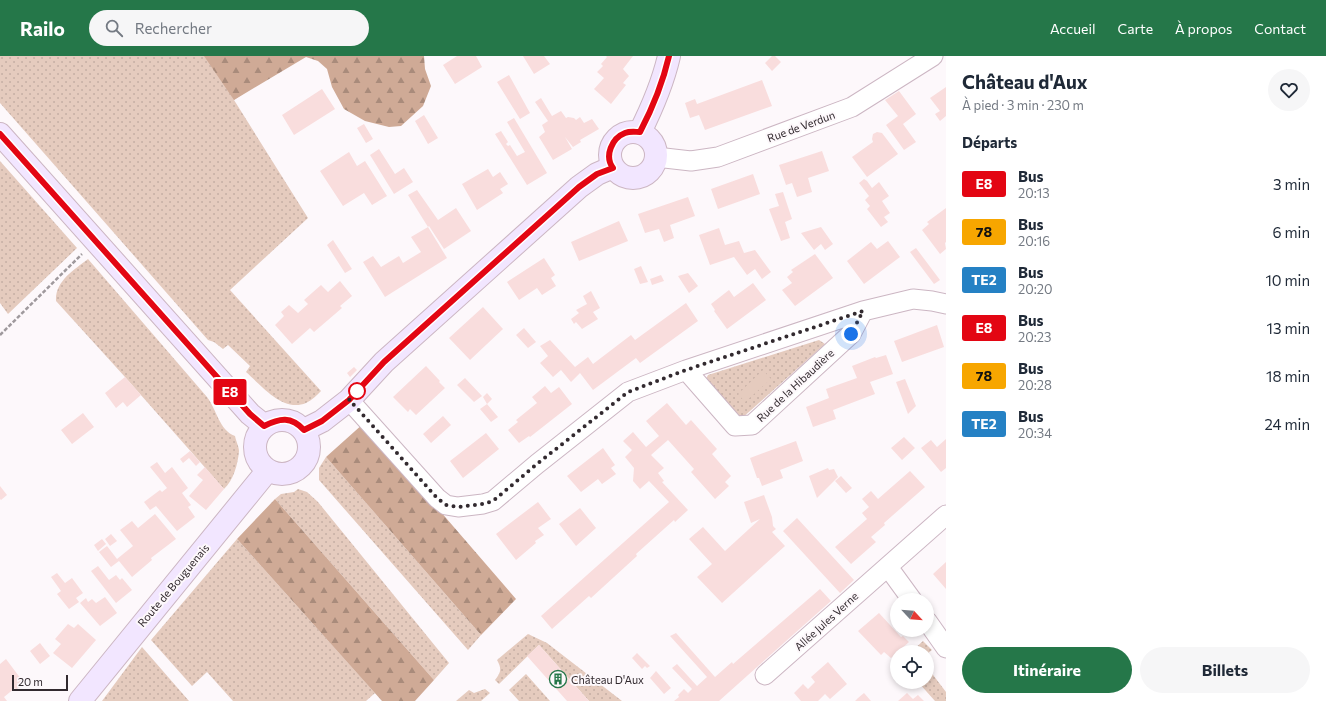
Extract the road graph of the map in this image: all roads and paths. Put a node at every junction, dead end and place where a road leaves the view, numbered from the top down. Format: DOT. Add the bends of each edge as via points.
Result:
graph roads {
  1 [pos="668,56"];
  2 [pos="933,56"];
  3 [pos="640,132"];
  4 [pos="0,134"];
  5 [pos="656,157"];
  6 [pos="613,168"];
  7 [pos="94,240"];
  8 [pos="946,304"];
  9 [pos="863,311"];
  10 [pos="0,335"];
  11 [pos="686,370"];
  12 [pos="349,400"];
  13 [pos="264,426"];
  14 [pos="304,430"];
  15 [pos="268,470"];
  16 [pos="946,515"];
  17 [pos="888,567"];
  18 [pos="907,593"];
  19 [pos="934,631"];
  20 [pos="946,648"];
  21 [pos="765,675"];
  22 [pos="80,701"];
  1 -- 3 [label="street" via="651,108"];
  2 -- 5 [label="street, Rue de Verdun" via="852,107 718,157 691,161"];
  3 -- 5 [label="street" via="653,142"];
  3 -- 6 [label="street" via="623,133 616,138 609,155"];
  4 -- 7 [label="street"];
  5 -- 6 [label="street" via="653,167 646,174 636,178 626,178"];
  6 -- 12 [label="street" via="597,174 579,187 384,362"];
  7 -- 10 [label="path"];
  7 -- 13 [label="street" via="250,414"];
  8 -- 9 [label="street" via="913,299"];
  9 -- 11 [label="street"];
  9 -- 11 [label="street, Rue de la Hibaudière" via="851,334 752,425 735,426"];
  11 -- 12 [label="street" via="628,392 493,501 458,507 446,505 437,498"];
  12 -- 14 [label="street" via="322,421"];
  13 -- 14 [label="street" via="282,419 292,421"];
  13 -- 15 [label="street" via="258,434 255,450 258,460"];
  14 -- 15 [label="street" via="310,447 306,460 300,467 280,474"];
  15 -- 22 [label="street, Route de Bouguenais"];
  16 -- 17 [label="street, Allée Jules Verne"];
  17 -- 18 [label="street"];
  17 -- 21 [label="street, Allée Jules Verne"];
  19 -- 20 [label="street"];
}
